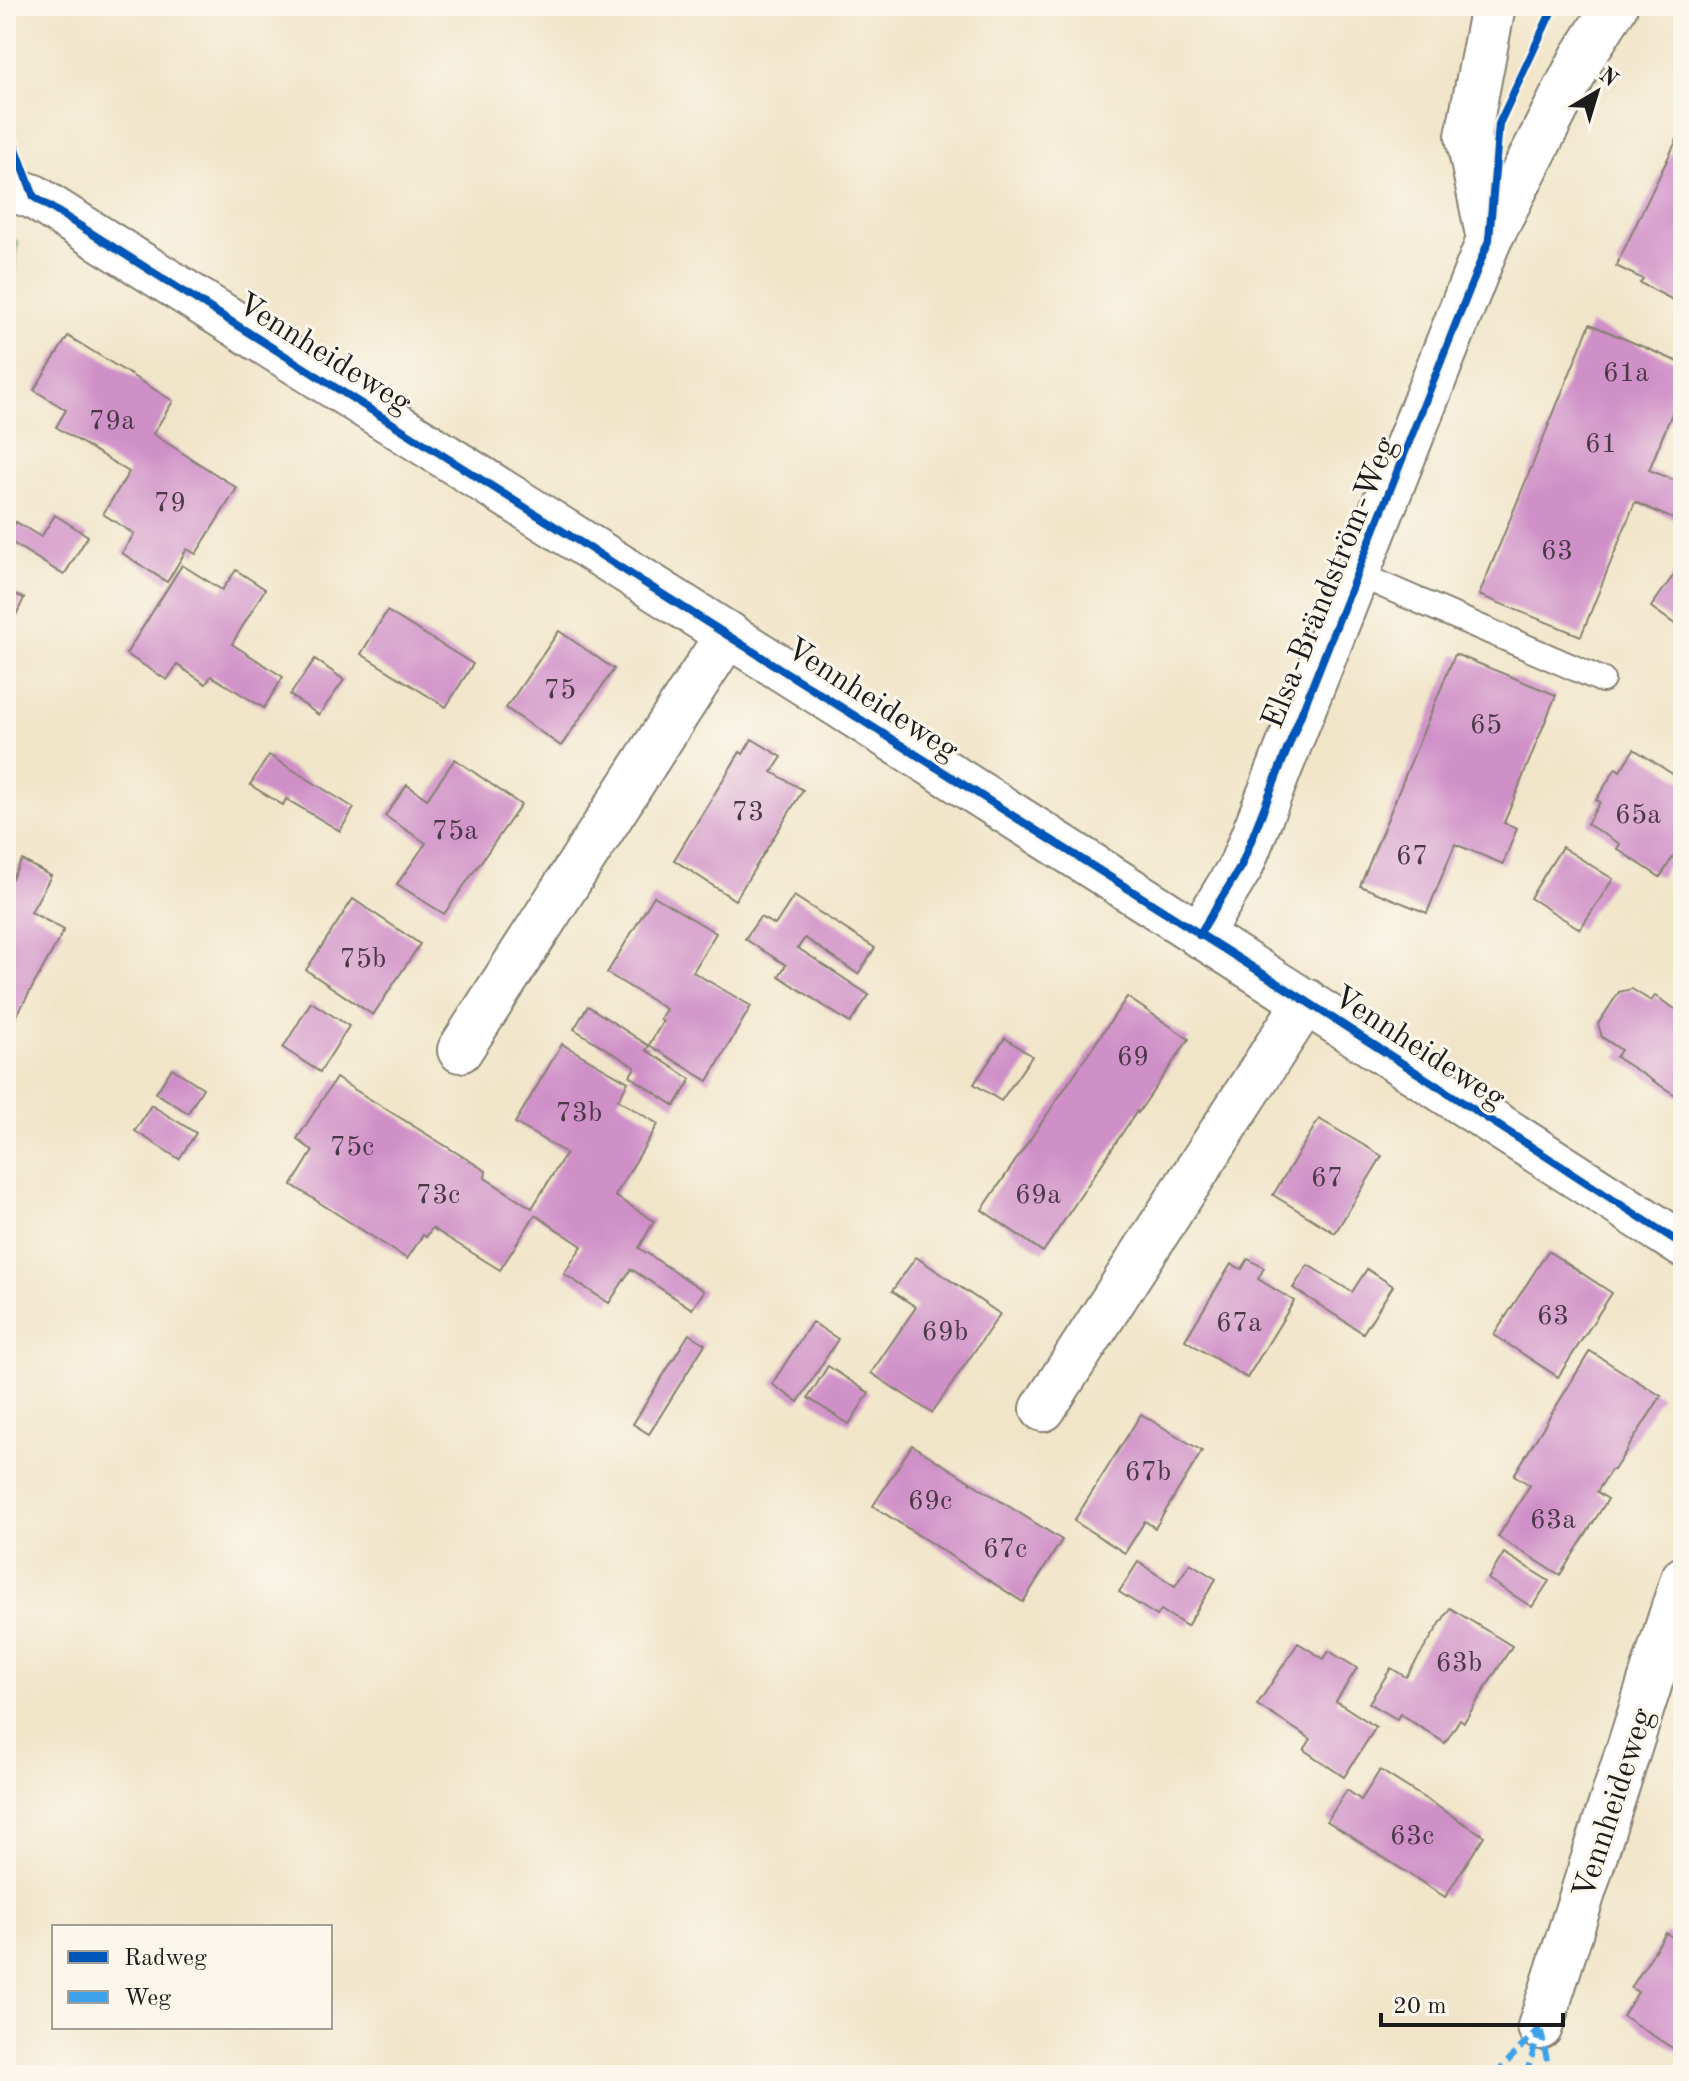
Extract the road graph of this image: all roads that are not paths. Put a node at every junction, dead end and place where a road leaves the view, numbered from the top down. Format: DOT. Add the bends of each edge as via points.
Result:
graph roads {
  1 [pos="1493,6"];
  2 [pos="1615,6"];
  3 [pos="6,187"];
  4 [pos="1489,240"];
  5 [pos="1357,574"];
  6 [pos="728,634"];
  7 [pos="1602,680"];
  8 [pos="1199,935"];
  9 [pos="1306,1001"];
  10 [pos="460,1050"];
  11 [pos="1683,1245"];
  12 [pos="1043,1409"];
  13 [pos="1683,1579"];
  14 [pos="1540,2027"];
  1 -- 4 [label="street" via="1468,136"];
  2 -- 4 [label="street, Elsa-Brändström-Weg" via="1582,58"];
  3 -- 6 [label="street, Vennheideweg" via="34,197"];
  4 -- 5 [label="street, Elsa-Brändström-Weg"];
  5 -- 7 [label="lane"];
  5 -- 8 [label="street, Elsa-Brändström-Weg" via="1241,866"];
  6 -- 8 [label="street, Vennheideweg"];
  6 -- 10 [label="street"];
  8 -- 9 [label="street, Vennheideweg"];
  9 -- 11 [label="street, Vennheideweg"];
  9 -- 12 [label="street, Vennheideweg"];
  13 -- 14 [label="street, Vennheideweg"];
}
